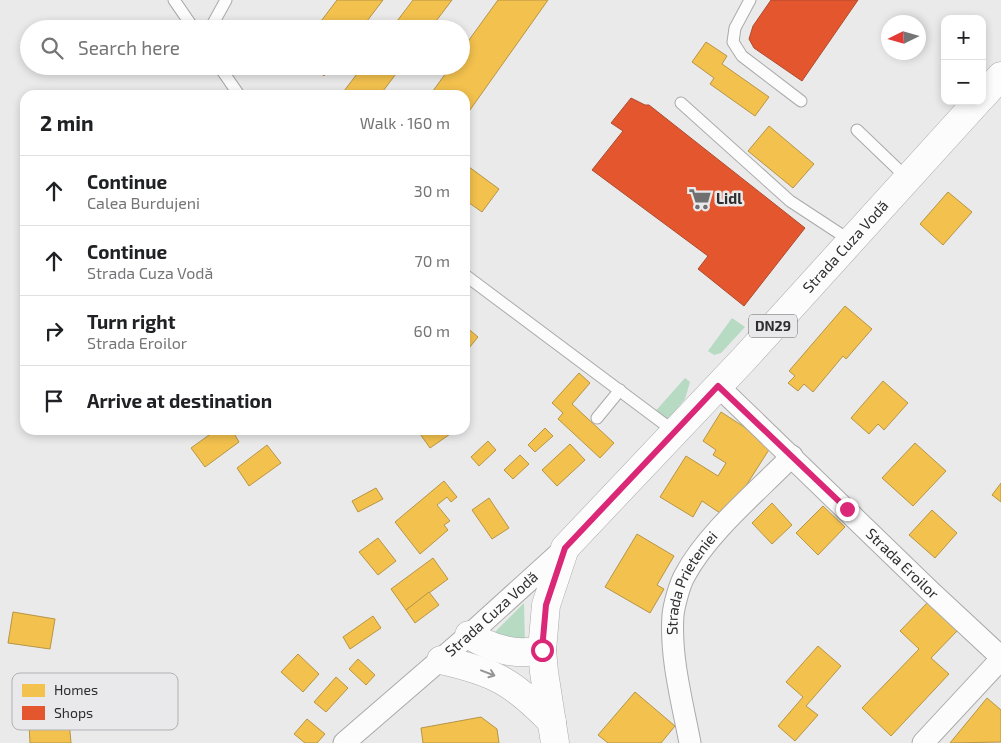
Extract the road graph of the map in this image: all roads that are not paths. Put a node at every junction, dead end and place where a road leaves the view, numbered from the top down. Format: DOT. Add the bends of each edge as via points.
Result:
graph roads {
  1 [pos="174,0"];
  2 [pos="226,0"];
  3 [pos="750,0"];
  4 [pos="188,20"];
  5 [pos="215,20"];
  6 [pos="225,75"];
  7 [pos="1001,76"];
  8 [pos="236,90"];
  9 [pos="986,93"];
  10 [pos="802,101"];
  11 [pos="681,103"];
  12 [pos="974,105"];
  13 [pos="857,130"];
  14 [pos="908,179"];
  15 [pos="851,241"];
  16 [pos="470,279"];
  17 [pos="718,386"];
  18 [pos="620,390"];
  19 [pos="597,418"];
  20 [pos="675,432"];
  21 [pos="792,456"];
  22 [pos="565,548"];
  23 [pos="469,636"];
  24 [pos="542,650"];
  25 [pos="1001,658"];
  26 [pos="441,660"];
  27 [pos="553,733"];
  28 [pos="344,743"];
  29 [pos="690,743"];
  30 [pos="923,743"];
  1 -- 4 [label="lane"];
  2 -- 5 [label="lane"];
  3 -- 10 [label="lane" via="735,28 733,42 742,56"];
  6 -- 8 [label="lane"];
  7 -- 9 [label="main road"];
  11 -- 15 [label="lane" via="790,201"];
  12 -- 14 [label="main road, Strada Cuza Vodă / DN29"];
  13 -- 14 [label="lane"];
  14 -- 15 [label="main road, Strada Cuza Vodă / DN29"];
  15 -- 17 [label="main road, Strada Cuza Vodă / DN29"];
  16 -- 18 [label="lane"];
  17 -- 20 [label="main road, Strada Cuza Vodă / DN29"];
  17 -- 21 [label="street, Strada Eroilor"];
  18 -- 19 [label="lane"];
  18 -- 20 [label="lane"];
  20 -- 22 [label="main road, Strada Cuza Vodă / DN29"];
  21 -- 25 [label="street, Strada Eroilor"];
  21 -- 29 [label="street, Strada Prieteniei" via="713,535 683,576 674,614 673,652"];
  22 -- 23 [label="street, Strada Cuza Vodă"];
  22 -- 24 [label="main road, DN29" via="546,605"];
  23 -- 24 [label="main road" via="501,650 528,653"];
  23 -- 26 [label="street, Strada Cuza Vodă"];
  24 -- 27 [label="main road, DN29"];
  25 -- 30 [label="street"];
  26 -- 27 [label="main road, one-way" via="493,675 512,686 529,699"];
  26 -- 28 [label="street, Strada Cuza Vodă"];
}
